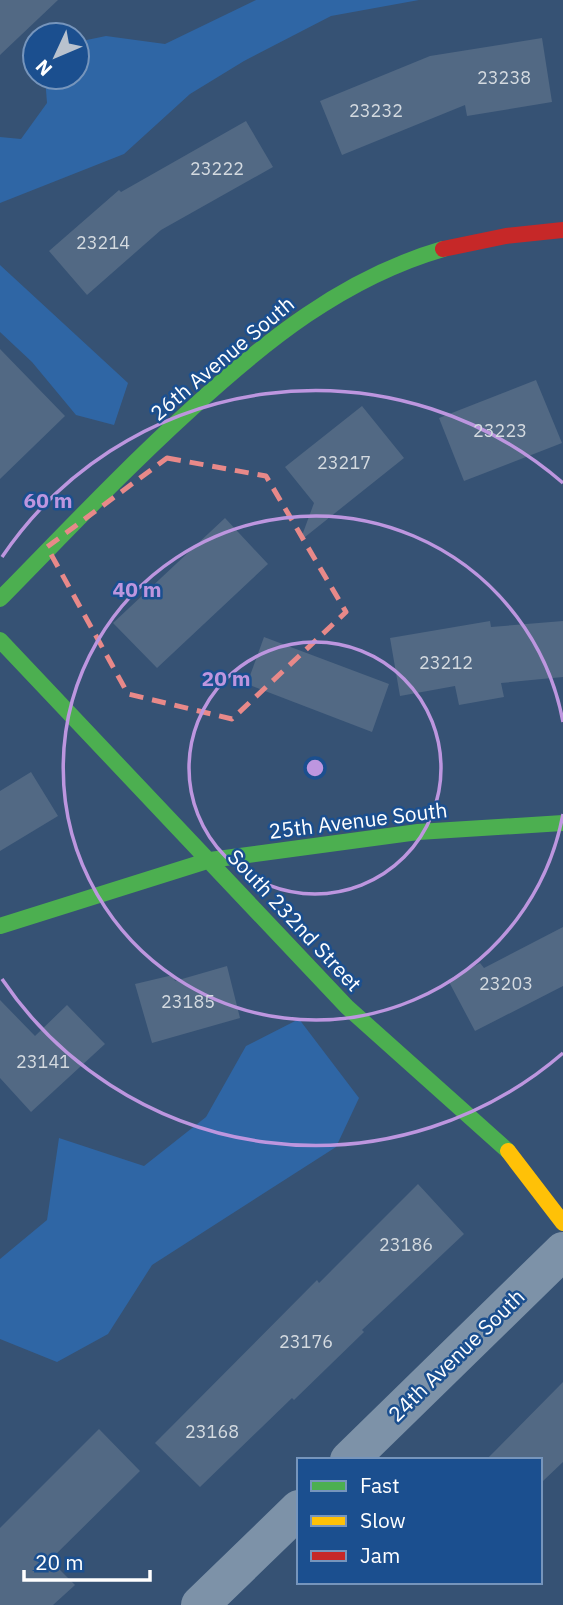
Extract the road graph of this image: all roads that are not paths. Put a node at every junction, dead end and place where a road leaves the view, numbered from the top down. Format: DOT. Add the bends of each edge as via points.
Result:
graph roads {
  1 [pos="563,230"];
  2 [pos="0,599"];
  3 [pos="0,640"];
  4 [pos="563,823"];
  5 [pos="210,860"];
  6 [pos="0,926"];
  7 [pos="563,1223"];
  8 [pos="563,1251"];
  9 [pos="351,1458"];
  10 [pos="297,1510"];
  11 [pos="200,1605"];
  1 -- 2 [label="street, 26th Avenue South" via="477,240 419,256 345,289 263,346 167,429"];
  3 -- 5 [label="street, South 232nd Street"];
  4 -- 5 [label="street, 25th Avenue South" via="418,832"];
  5 -- 6 [label="street, 25th Avenue South"];
  5 -- 7 [label="street, South 232nd Street" via="347,1007 512,1156"];
  8 -- 9 [label="street, 24th Avenue South"];
  10 -- 11 [label="street"];
}
